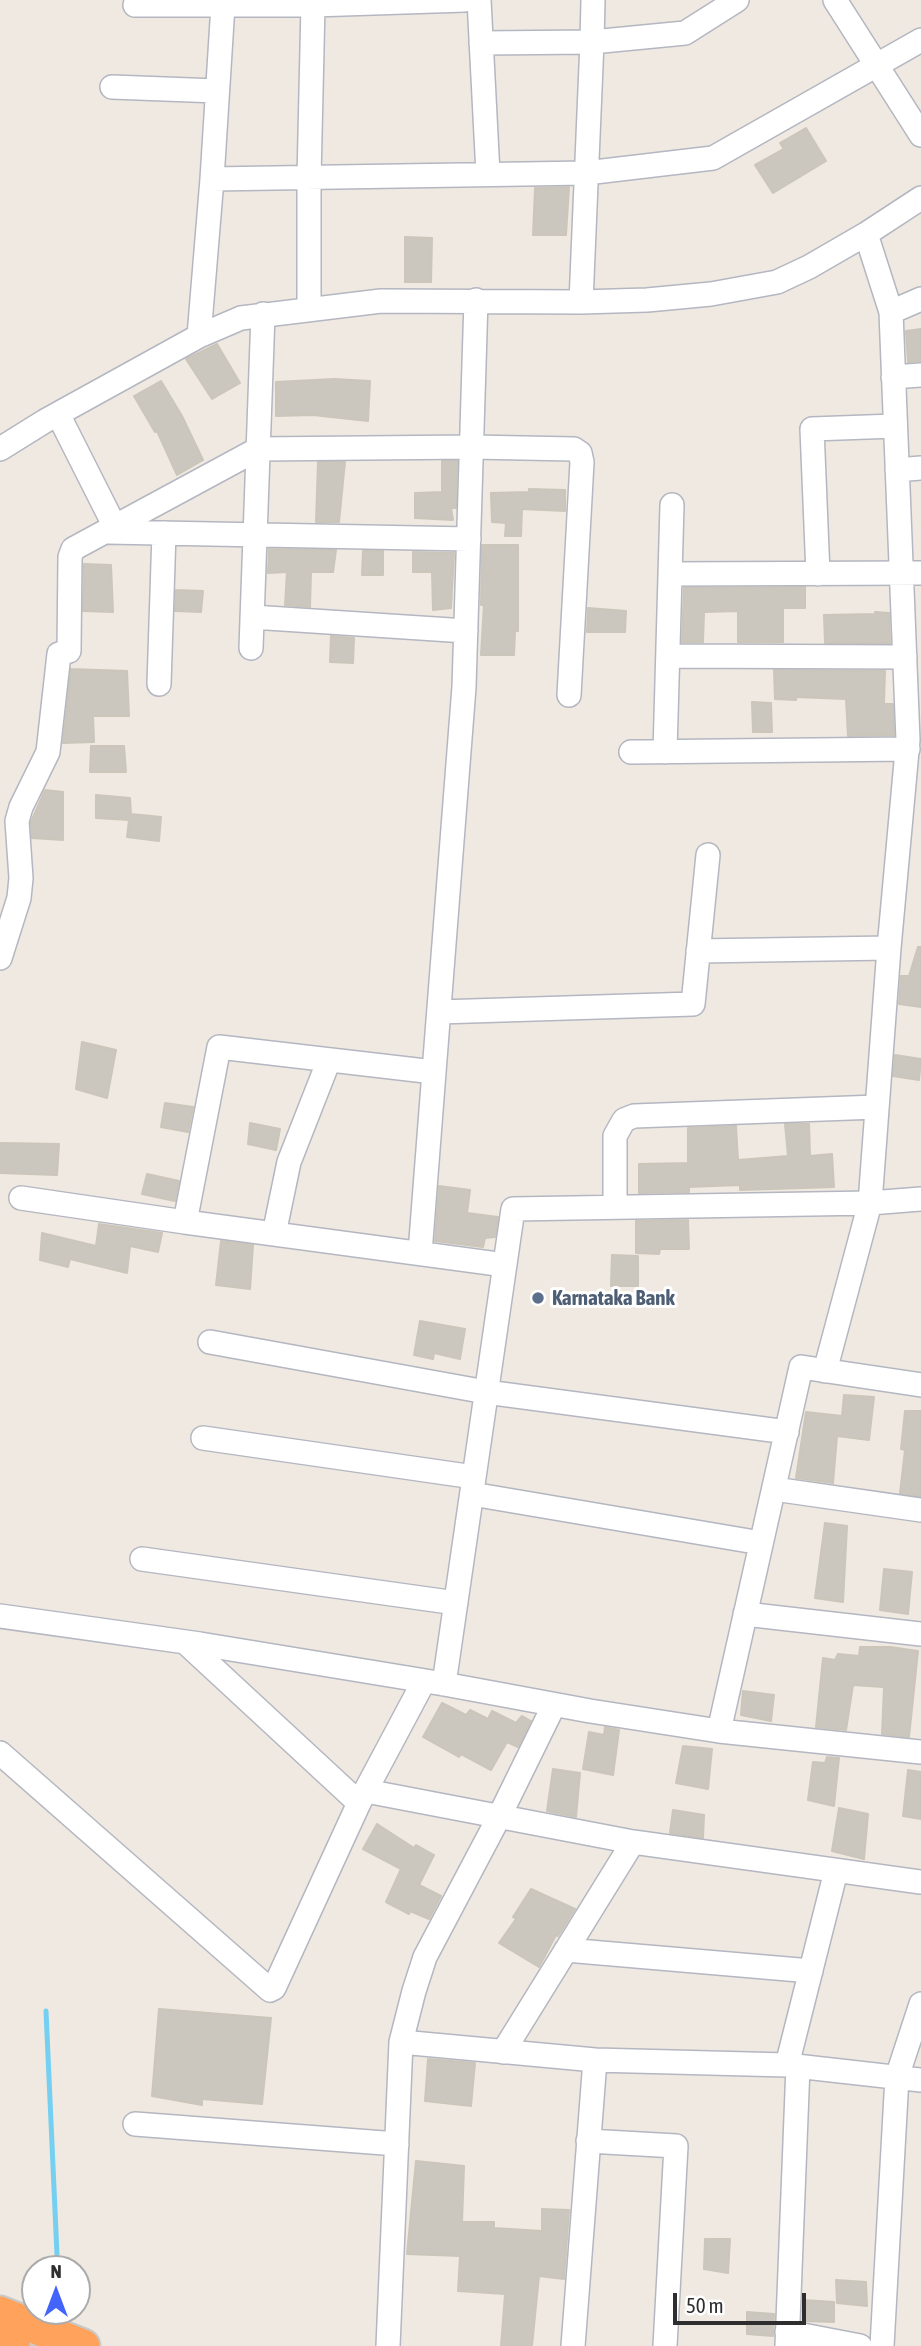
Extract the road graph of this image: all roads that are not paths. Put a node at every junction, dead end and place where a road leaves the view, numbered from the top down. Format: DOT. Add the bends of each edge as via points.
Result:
graph roads {
  1 [pos="465,0"];
  2 [pos="479,0"];
  3 [pos="593,0"];
  4 [pos="737,0"];
  5 [pos="835,0"];
  6 [pos="135,5"];
  7 [pos="223,5"];
  8 [pos="313,5"];
  9 [pos="921,40"];
  10 [pos="592,42"];
  11 [pos="481,43"];
  12 [pos="877,65"];
  13 [pos="112,87"];
  14 [pos="218,91"];
  15 [pos="921,135"];
  16 [pos="586,173"];
  17 [pos="488,174"];
  18 [pos="309,178"];
  19 [pos="212,179"];
  20 [pos="921,198"];
  21 [pos="866,234"];
  22 [pos="921,299"];
  23 [pos="476,300"];
  24 [pos="582,302"];
  25 [pos="309,309"];
  26 [pos="891,312"];
  27 [pos="263,314"];
  28 [pos="199,336"];
  29 [pos="921,375"];
  30 [pos="894,377"];
  31 [pos="52,417"];
  32 [pos="895,426"];
  33 [pos="4,446"];
  34 [pos="471,447"];
  35 [pos="258,449"];
  36 [pos="921,468"];
  37 [pos="897,470"];
  38 [pos="672,505"];
  39 [pos="111,529"];
  40 [pos="164,533"];
  41 [pos="254,534"];
  42 [pos="469,539"];
  43 [pos="911,573"];
  44 [pos="671,574"];
  45 [pos="818,574"];
  46 [pos="252,617"];
  47 [pos="466,631"];
  48 [pos="251,648"];
  49 [pos="910,648"];
  50 [pos="669,656"];
  51 [pos="159,684"];
  52 [pos="569,695"];
  53 [pos="912,743"];
  54 [pos="631,752"];
  55 [pos="665,752"];
  56 [pos="708,855"];
  57 [pos="889,948"];
  58 [pos="698,951"];
  59 [pos="0,958"];
  60 [pos="439,1012"];
  61 [pos="329,1060"];
  62 [pos="434,1072"];
  63 [pos="877,1107"];
  64 [pos="21,1198"];
  65 [pos="921,1199"];
  66 [pos="870,1203"];
  67 [pos="615,1207"];
  68 [pos="185,1222"];
  69 [pos="274,1234"];
  70 [pos="420,1253"];
  71 [pos="505,1265"];
  72 [pos="209,1342"];
  73 [pos="825,1371"];
  74 [pos="921,1385"];
  75 [pos="486,1392"];
  76 [pos="787,1432"];
  77 [pos="203,1438"];
  78 [pos="473,1486"];
  79 [pos="774,1489"];
  80 [pos="921,1510"];
  81 [pos="761,1543"];
  82 [pos="142,1559"];
  83 [pos="456,1603"];
  84 [pos="745,1614"];
  85 [pos="0,1616"];
  86 [pos="921,1634"];
  87 [pos="185,1642"];
  88 [pos="434,1683"];
  89 [pos="554,1705"];
  90 [pos="719,1731"];
  91 [pos="921,1752"];
  92 [pos="0,1753"];
  93 [pos="363,1797"];
  94 [pos="499,1817"];
  95 [pos="633,1842"];
  96 [pos="836,1871"];
  97 [pos="921,1882"];
  98 [pos="566,1950"];
  99 [pos="811,1970"];
  100 [pos="921,2004"];
  101 [pos="401,2042"];
  102 [pos="503,2052"];
  103 [pos="595,2060"];
  104 [pos="793,2066"];
  105 [pos="897,2077"];
  106 [pos="921,2080"];
  107 [pos="135,2123"];
  108 [pos="588,2141"];
  109 [pos="397,2144"];
  110 [pos="0,2313"];
  111 [pos="787,2339"];
  112 [pos="0,2340"];
  113 [pos="13,2346"];
  114 [pos="83,2346"];
  115 [pos="388,2346"];
  116 [pos="573,2346"];
  117 [pos="664,2346"];
  118 [pos="860,2346"];
  119 [pos="882,2346"];
  1 -- 8 [label="street"];
  2 -- 11 [label="street"];
  3 -- 10 [label="street"];
  4 -- 10 [label="street" via="685,33"];
  5 -- 12 [label="street"];
  6 -- 7 [label="street"];
  7 -- 8 [label="street"];
  7 -- 14 [label="street"];
  8 -- 18 [label="street"];
  9 -- 12 [label="street"];
  10 -- 11 [label="street"];
  10 -- 16 [label="street"];
  11 -- 17 [label="street"];
  12 -- 15 [label="street"];
  12 -- 16 [label="street" via="713,158"];
  13 -- 14 [label="street"];
  14 -- 19 [label="street"];
  16 -- 17 [label="street"];
  16 -- 24 [label="street"];
  17 -- 18 [label="street"];
  18 -- 19 [label="street"];
  18 -- 25 [label="street"];
  19 -- 28 [label="street"];
  20 -- 21 [label="street"];
  21 -- 24 [label="street" via="777,282 711,294"];
  21 -- 26 [label="street"];
  22 -- 26 [label="street"];
  23 -- 24 [label="street"];
  23 -- 25 [label="street"];
  23 -- 34 [label="street"];
  25 -- 27 [label="street"];
  26 -- 30 [label="street"];
  27 -- 28 [label="street"];
  27 -- 35 [label="street"];
  28 -- 31 [label="street"];
  29 -- 30 [label="street"];
  30 -- 32 [label="street"];
  31 -- 33 [label="street"];
  31 -- 39 [label="street"];
  32 -- 37 [label="street"];
  32 -- 45 [label="street" via="812,429"];
  34 -- 35 [label="street"];
  34 -- 42 [label="street"];
  34 -- 52 [label="street" via="574,449 580,453"];
  35 -- 39 [label="street"];
  35 -- 41 [label="street"];
  36 -- 37 [label="street"];
  37 -- 43 [label="street"];
  38 -- 44 [label="street"];
  39 -- 40 [label="street"];
  39 -- 59 [label="street" via="80,545 70,556 69,651 59,654 48,752 17,821 19,898"];
  40 -- 41 [label="street"];
  40 -- 51 [label="street"];
  41 -- 42 [label="street"];
  41 -- 46 [label="street"];
  42 -- 47 [label="street"];
  43 -- 45 [label="street"];
  43 -- 49 [label="street"];
  44 -- 45 [label="street"];
  44 -- 50 [label="street"];
  46 -- 47 [label="street"];
  46 -- 48 [label="street"];
  47 -- 60 [label="street"];
  49 -- 50 [label="street"];
  49 -- 53 [label="street"];
  50 -- 55 [label="street"];
  53 -- 55 [label="street"];
  53 -- 57 [label="street"];
  54 -- 55 [label="street"];
  56 -- 58 [label="street"];
  57 -- 58 [label="street"];
  57 -- 63 [label="street"];
  58 -- 60 [label="street" via="693,1004"];
  60 -- 62 [label="street"];
  61 -- 62 [label="street"];
  61 -- 68 [label="street" via="219,1047"];
  61 -- 69 [label="street" via="289,1162"];
  62 -- 70 [label="street"];
  63 -- 66 [label="street"];
  63 -- 67 [label="street" via="634,1116 624,1120 615,1136"];
  64 -- 68 [label="street"];
  65 -- 66 [label="street"];
  66 -- 67 [label="street"];
  66 -- 73 [label="street"];
  67 -- 71 [label="street" via="513,1209"];
  68 -- 69 [label="street"];
  69 -- 70 [label="street"];
  70 -- 71 [label="street"];
  71 -- 75 [label="street"];
  72 -- 75 [label="street"];
  73 -- 74 [label="street"];
  73 -- 76 [label="street" via="801,1367"];
  75 -- 76 [label="street"];
  75 -- 78 [label="street"];
  76 -- 79 [label="street"];
  77 -- 78 [label="street"];
  78 -- 81 [label="street"];
  78 -- 83 [label="street"];
  79 -- 80 [label="street"];
  79 -- 81 [label="street"];
  81 -- 84 [label="street"];
  82 -- 83 [label="street"];
  83 -- 88 [label="street"];
  84 -- 86 [label="street"];
  84 -- 90 [label="street"];
  85 -- 87 [label="street"];
  87 -- 88 [label="street"];
  87 -- 93 [label="street"];
  88 -- 89 [label="street"];
  88 -- 93 [label="street"];
  89 -- 90 [label="street"];
  89 -- 94 [label="street"];
  90 -- 91 [label="street"];
  92 -- 93 [label="street" via="270,1990"];
  93 -- 94 [label="street"];
  94 -- 95 [label="street"];
  94 -- 101 [label="street" via="425,1957"];
  95 -- 96 [label="street"];
  95 -- 98 [label="street"];
  96 -- 97 [label="street"];
  96 -- 99 [label="street"];
  98 -- 99 [label="street"];
  98 -- 102 [label="street"];
  99 -- 104 [label="street"];
  100 -- 105 [label="street"];
  101 -- 102 [label="street"];
  101 -- 109 [label="street"];
  102 -- 103 [label="street"];
  103 -- 104 [label="street"];
  103 -- 108 [label="street"];
  104 -- 105 [label="street"];
  104 -- 111 [label="street"];
  105 -- 106 [label="street"];
  105 -- 119 [label="street"];
  107 -- 109 [label="street"];
  108 -- 116 [label="street"];
  108 -- 117 [label="street" via="676,2147"];
  109 -- 115 [label="street"];
  110 -- 114 [label="highway"];
  111 -- 118 [label="street"];
  112 -- 113 [label="highway"];
}
